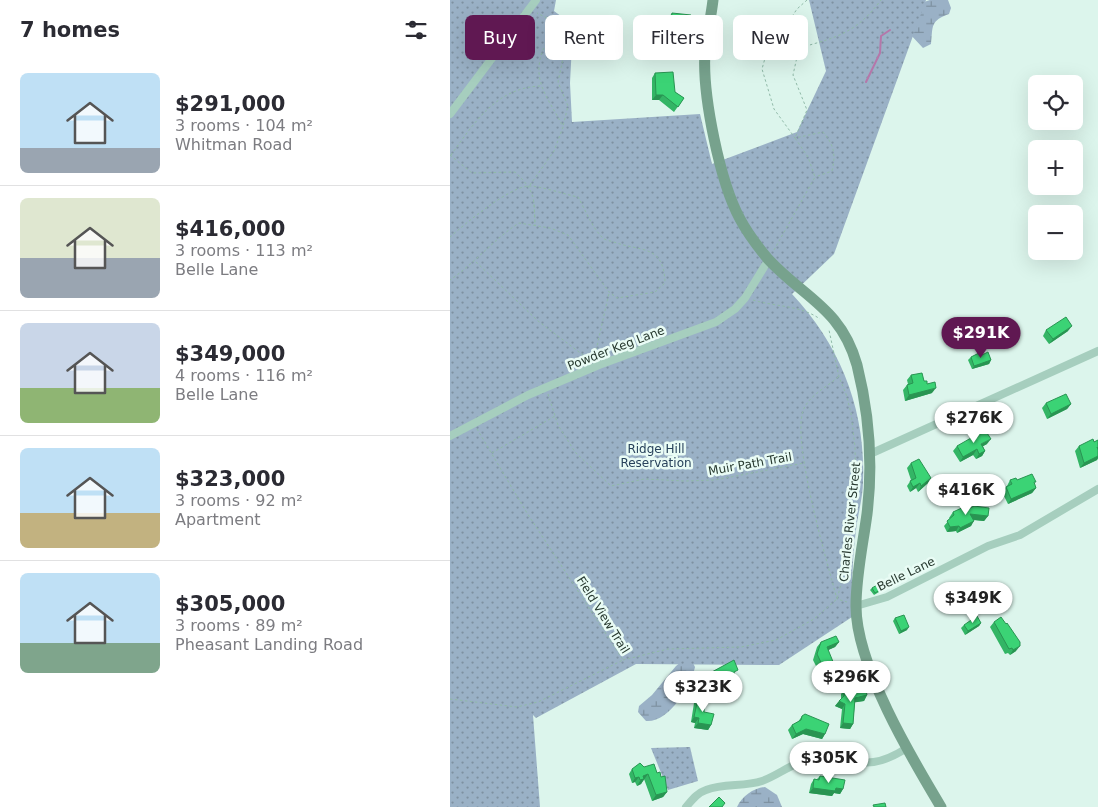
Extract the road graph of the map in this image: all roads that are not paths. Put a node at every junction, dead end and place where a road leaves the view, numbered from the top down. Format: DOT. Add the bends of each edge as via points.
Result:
graph roads {
  1 [pos="536,0"];
  2 [pos="713,0"];
  3 [pos="450,114"];
  4 [pos="769,259"];
  5 [pos="1098,351"];
  6 [pos="450,436"];
  7 [pos="870,454"];
  8 [pos="1098,490"];
  9 [pos="856,607"];
  10 [pos="907,748"];
  11 [pos="686,807"];
  12 [pos="941,807"];
  1 -- 3 [label="street"];
  2 -- 4 [label="street, Charles River Street" via="705,53 707,91 726,186 739,218"];
  4 -- 6 [label="street, Powder Keg Lane" via="745,298 727,316 598,365"];
  4 -- 7 [label="street, Charles River Street" via="836,320 846,336 860,380"];
  5 -- 7 [label="street"];
  7 -- 9 [label="street, Charles River Street"];
  8 -- 9 [label="street, Belle Lane" via="1020,535 988,546 887,597"];
  9 -- 10 [label="street, Charles River Street" via="867,656 889,713"];
  10 -- 11 [label="street" via="879,763 822,758 808,760 748,785 705,790"];
  10 -- 12 [label="street, Charles River Street"];
}
